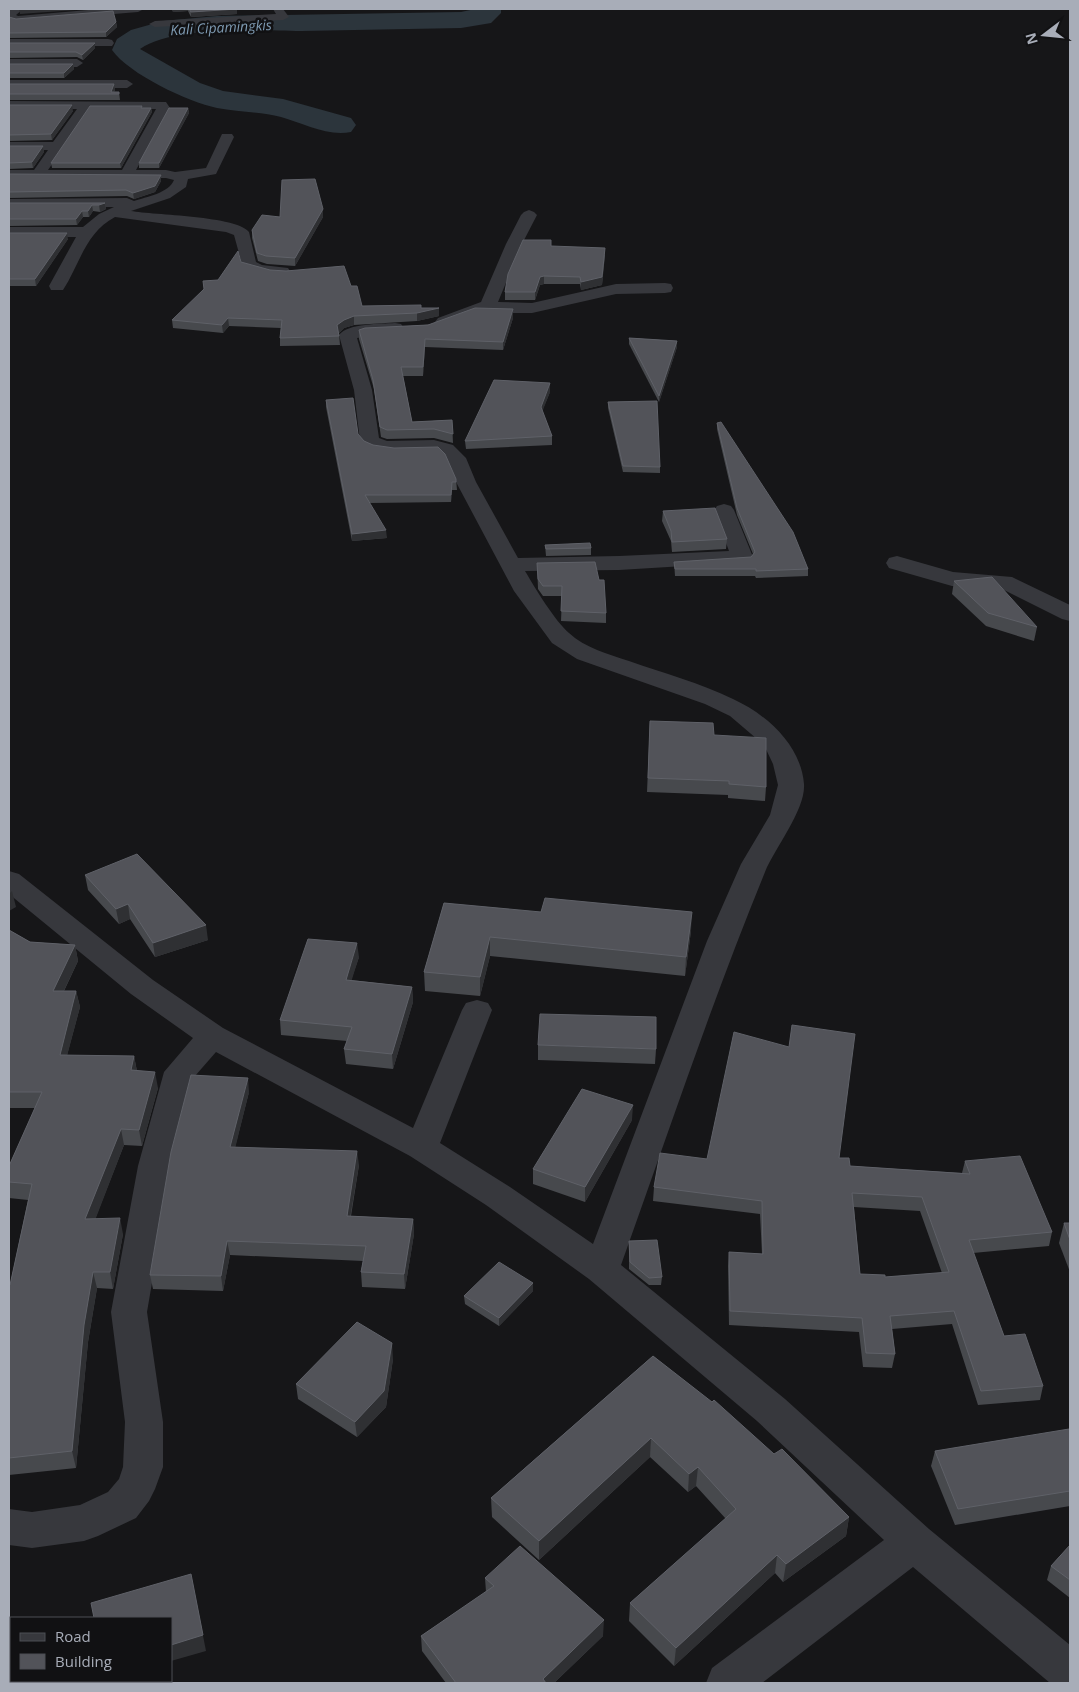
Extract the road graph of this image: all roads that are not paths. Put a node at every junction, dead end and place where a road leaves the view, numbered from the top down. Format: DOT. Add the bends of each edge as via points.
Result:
graph roads {
  1 [pos="18,9"];
  2 [pos="138,9"];
  3 [pos="278,9"];
  4 [pos="28,18"];
  5 [pos="155,24"];
  6 [pos="9,43"];
  7 [pos="49,43"];
  8 [pos="108,43"];
  9 [pos="9,63"];
  10 [pos="31,63"];
  11 [pos="77,63"];
  12 [pos="127,84"];
  13 [pos="10,86"];
  14 [pos="9,105"];
  15 [pos="86,105"];
  16 [pos="228,137"];
  17 [pos="9,146"];
  18 [pos="58,146"];
  19 [pos="9,174"];
  20 [pos="38,174"];
  21 [pos="126,174"];
  22 [pos="177,176"];
  23 [pos="141,202"];
  24 [pos="9,203"];
  25 [pos="114,213"];
  26 [pos="528,215"];
  27 [pos="9,232"];
  28 [pos="86,232"];
  29 [pos="294,272"];
  30 [pos="57,286"];
  31 [pos="665,288"];
  32 [pos="488,305"];
  33 [pos="724,510"];
  34 [pos="511,564"];
  35 [pos="896,564"];
  36 [pos="1070,614"];
  37 [pos="9,880"];
  38 [pos="477,1010"];
  39 [pos="212,1036"];
  40 [pos="422,1147"];
  41 [pos="602,1269"];
  42 [pos="9,1527"];
  43 [pos="914,1542"];
  44 [pos="1070,1672"];
  45 [pos="728,1683"];
  1 -- 4 [label="street" via="10,17"];
  2 -- 4 [label="street"];
  3 -- 5 [label="street" via="283,17"];
  4 -- 6 [label="street"];
  6 -- 7 [label="street"];
  7 -- 8 [label="street"];
  7 -- 10 [label="street"];
  9 -- 10 [label="street"];
  10 -- 11 [label="street"];
  10 -- 13 [label="street"];
  12 -- 13 [label="street"];
  14 -- 15 [label="street"];
  15 -- 18 [label="street"];
  15 -- 21 [label="street" via="152,104 163,107"];
  16 -- 22 [label="street" via="211,171"];
  17 -- 18 [label="street"];
  18 -- 20 [label="street"];
  19 -- 20 [label="street"];
  20 -- 21 [label="street"];
  21 -- 22 [label="street"];
  22 -- 23 [label="street" via="182,180 178,187"];
  23 -- 24 [label="street"];
  23 -- 25 [label="street"];
  25 -- 28 [label="street" via="104,216"];
  25 -- 29 [label="street" via="234,229 241,232 247,263 254,268"];
  26 -- 32 [label="street"];
  27 -- 28 [label="street"];
  28 -- 30 [label="street"];
  31 -- 32 [label="street" via="616,289 532,308"];
  32 -- 34 [label="street" via="420,328 363,330 348,335 362,390 370,442 384,448 434,446 446,449 456,458"];
  33 -- 34 [label="street" via="742,557 619,564"];
  34 -- 41 [label="street" via="525,590 560,638 585,654 714,698 739,711 776,741 786,764 790,785 783,815 754,864 722,941"];
  35 -- 36 [label="street" via="952,579 1004,582"];
  37 -- 39 [label="street" via="142,987"];
  38 -- 40 [label="street"];
  39 -- 40 [label="street"];
  39 -- 42 [label="street" via="180,1072 155,1166 129,1312 144,1422 143,1467 136,1490 122,1505 84,1523 32,1530"];
  40 -- 41 [label="street"];
  41 -- 43 [label="street" via="771,1410"];
  43 -- 44 [label="street"];
  43 -- 45 [label="street"];
}
